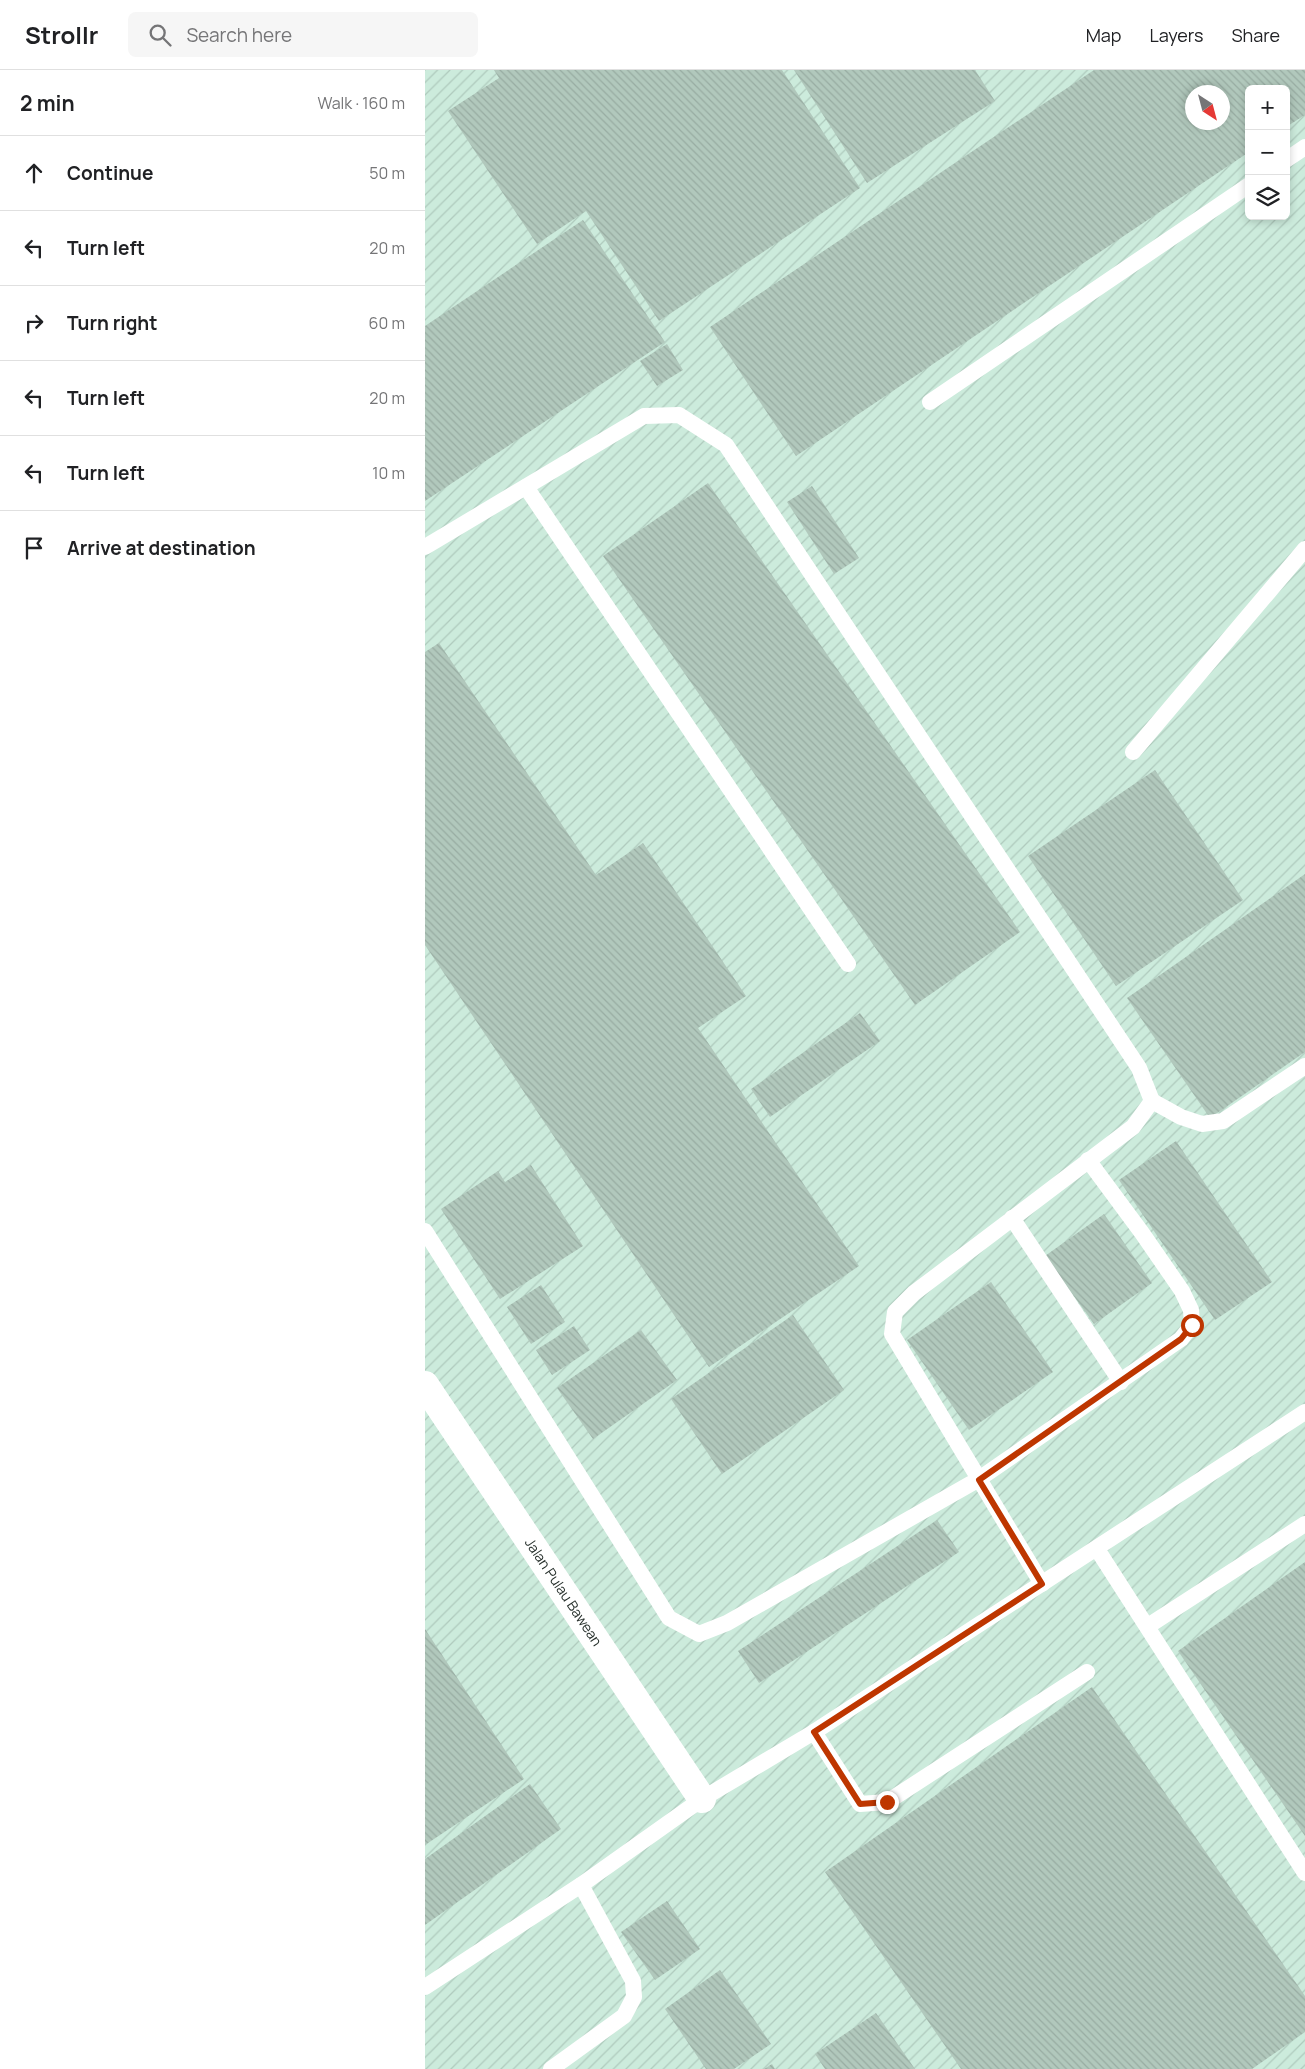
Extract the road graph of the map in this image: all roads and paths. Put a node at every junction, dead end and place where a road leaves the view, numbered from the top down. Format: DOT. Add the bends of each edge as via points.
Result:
graph roads {
  1 [pos="1305,147"];
  2 [pos="1290,157"];
  3 [pos="1245,188"];
  4 [pos="929,402"];
  5 [pos="526,487"];
  6 [pos="425,547"];
  7 [pos="1305,550"];
  8 [pos="1133,752"];
  9 [pos="848,964"];
  10 [pos="1305,1066"];
  11 [pos="1152,1101"];
  12 [pos="1088,1160"];
  13 [pos="1012,1218"];
  14 [pos="425,1231"];
  15 [pos="1121,1382"];
  16 [pos="425,1385"];
  17 [pos="1305,1412"];
  18 [pos="979,1480"];
  19 [pos="1305,1524"];
  20 [pos="1097,1549"];
  21 [pos="1042,1584"];
  22 [pos="1148,1626"];
  23 [pos="1087,1672"];
  24 [pos="814,1732"];
  25 [pos="702,1799"];
  26 [pos="1305,1873"];
  27 [pos="581,1884"];
  28 [pos="425,1987"];
  29 [pos="551,2069"];
  1 -- 2 [label="lane"];
  3 -- 4 [label="lane"];
  5 -- 6 [label="lane"];
  5 -- 9 [label="lane"];
  5 -- 11 [label="lane" via="644,416 679,416 727,445 1139,1068"];
  7 -- 8 [label="lane"];
  10 -- 11 [label="lane" via="1223,1121 1202,1124"];
  11 -- 12 [label="lane" via="1133,1127"];
  12 -- 13 [label="lane"];
  12 -- 15 [label="lane" via="1142,1233 1191,1310 1192,1325 1181,1339"];
  13 -- 15 [label="lane"];
  13 -- 18 [label="lane" via="914,1293 895,1312 892,1334"];
  14 -- 18 [label="lane" via="669,1618 699,1634 727,1623"];
  15 -- 18 [label="lane"];
  16 -- 25 [label="street, Jalan Pulau Bawean"];
  17 -- 20 [label="lane"];
  18 -- 21 [label="lane"];
  19 -- 22 [label="lane"];
  20 -- 21 [label="lane"];
  20 -- 22 [label="lane"];
  21 -- 24 [label="lane"];
  22 -- 26 [label="lane"];
  23 -- 24 [label="lane" via="887,1802 860,1804"];
  24 -- 25 [label="lane"];
  25 -- 27 [label="lane"];
  27 -- 28 [label="lane"];
  27 -- 29 [label="lane" via="633,1981 634,1997 624,2016"];
}
